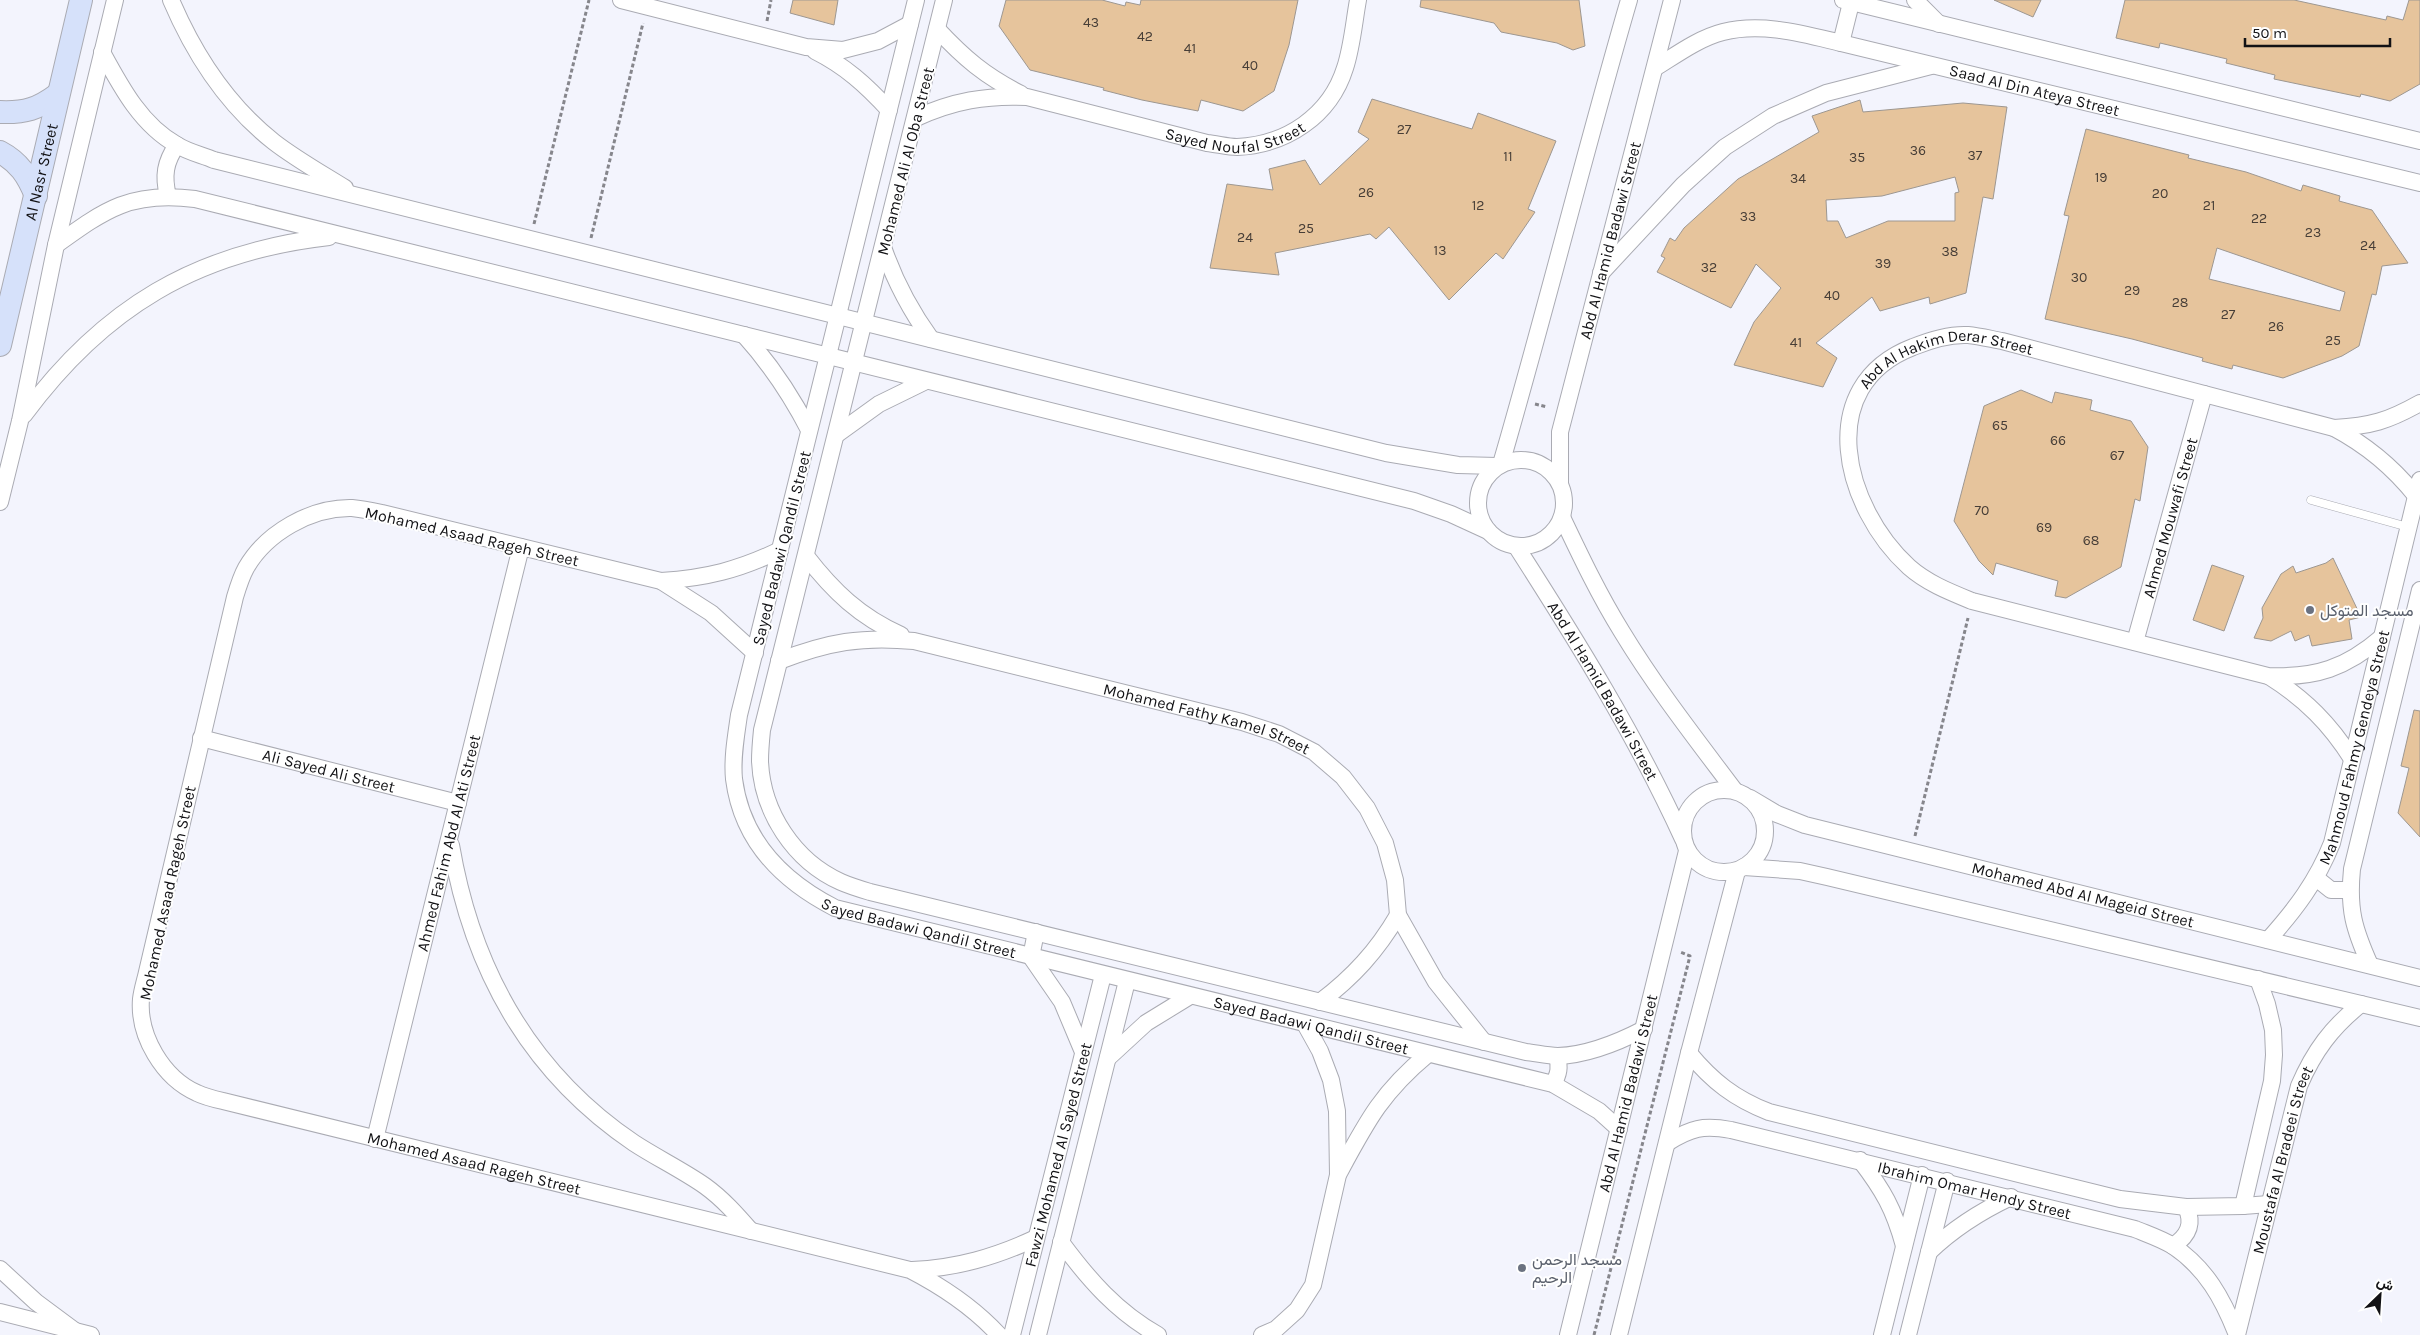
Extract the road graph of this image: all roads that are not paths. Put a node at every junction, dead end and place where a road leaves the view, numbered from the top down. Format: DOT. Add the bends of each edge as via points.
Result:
graph roads {
  1 [pos="81,0"];
  2 [pos="115,0"];
  3 [pos="171,0"];
  4 [pos="621,0"];
  5 [pos="916,0"];
  6 [pos="944,0"];
  7 [pos="1358,0"];
  8 [pos="1629,0"];
  9 [pos="1672,0"];
  10 [pos="1915,0"];
  11 [pos="1847,1"];
  12 [pos="648,3"];
  13 [pos="910,24"];
  14 [pos="1939,24"];
  15 [pos="937,29"];
  16 [pos="1841,43"];
  17 [pos="806,47"];
  18 [pos="102,52"];
  19 [pos="1934,65"];
  20 [pos="1655,68"];
  21 [pos="58,94"];
  22 [pos="1027,97"];
  23 [pos="889,110"];
  24 [pos="0,112"];
  25 [pos="916,118"];
  26 [pos="2420,141"];
  27 [pos="177,145"];
  28 [pos="0,152"];
  29 [pos="2420,183"];
  30 [pos="36,196"];
  31 [pos="168,196"];
  32 [pos="357,196"];
  33 [pos="340,236"];
  34 [pos="56,245"];
  35 [pos="883,247"];
  36 [pos="1599,275"];
  37 [pos="838,316"];
  38 [pos="865,323"];
  39 [pos="744,335"];
  40 [pos="931,340"];
  41 [pos="0,345"];
  42 [pos="828,356"];
  43 [pos="855,363"];
  44 [pos="926,380"];
  45 [pos="2204,394"];
  46 [pos="2420,403"];
  47 [pos="20,421"];
  48 [pos="2334,428"];
  49 [pos="809,430"];
  50 [pos="836,435"];
  51 [pos="1499,465"];
  52 [pos="2420,480"];
  53 [pos="1560,483"];
  54 [pos="2416,496"];
  55 [pos="2311,500"];
  56 [pos="0,502"];
  57 [pos="1562,517"];
  58 [pos="2408,527"];
  59 [pos="1488,531"];
  60 [pos="1516,546"];
  61 [pos="522,547"];
  62 [pos="780,550"];
  63 [pos="806,556"];
  64 [pos="661,581"];
  65 [pos="2420,590"];
  66 [pos="2382,637"];
  67 [pos="914,642"];
  68 [pos="2135,642"];
  69 [pos="755,653"];
  70 [pos="779,661"];
  71 [pos="2268,676"];
  72 [pos="201,738"];
  73 [pos="2352,759"];
  74 [pos="1735,791"];
  75 [pos="1750,798"];
  76 [pos="458,803"];
  77 [pos="450,838"];
  78 [pos="1685,845"];
  79 [pos="1741,869"];
  80 [pos="2316,878"];
  81 [pos="2350,890"];
  82 [pos="1398,915"];
  83 [pos="1036,932"];
  84 [pos="2268,940"];
  85 [pos="1031,957"];
  86 [pos="2370,965"];
  87 [pos="1102,975"];
  88 [pos="2420,978"];
  89 [pos="2258,979"];
  90 [pos="1127,981"];
  91 [pos="1190,996"];
  92 [pos="1320,1002"];
  93 [pos="2362,1004"];
  94 [pos="2420,1018"];
  95 [pos="1305,1024"];
  96 [pos="1644,1029"];
  97 [pos="1484,1042"];
  98 [pos="1083,1052"];
  99 [pos="1689,1053"];
  100 [pos="1428,1054"];
  101 [pos="1558,1056"];
  102 [pos="1108,1058"];
  103 [pos="1553,1084"];
  104 [pos="1619,1129"];
  105 [pos="375,1139"];
  106 [pos="1667,1144"];
  107 [pos="1860,1160"];
  108 [pos="1338,1175"];
  109 [pos="1922,1175"];
  110 [pos="1947,1182"];
  111 [pos="2011,1198"];
  112 [pos="2269,1204"];
  113 [pos="2243,1206"];
  114 [pos="2186,1207"];
  115 [pos="751,1231"];
  116 [pos="1036,1238"];
  117 [pos="1061,1242"];
  118 [pos="2173,1246"];
  119 [pos="1904,1248"];
  120 [pos="1929,1252"];
  121 [pos="0,1269"];
  122 [pos="910,1270"];
  123 [pos="0,1312"];
  124 [pos="75,1331"];
  125 [pos="91,1335"];
  126 [pos="999,1335"];
  127 [pos="1012,1335"];
  128 [pos="1038,1335"];
  129 [pos="1158,1335"];
  130 [pos="1262,1335"];
  131 [pos="1568,1335"];
  132 [pos="1619,1335"];
  133 [pos="1882,1335"];
  134 [pos="1908,1335"];
  135 [pos="2237,1335"];
  1 -- 21 [label="street, Al Nasr Street"];
  2 -- 18 [label="street"];
  3 -- 32 [label="street" via="205,66 239,110 274,141"];
  4 -- 12 [label="street"];
  5 -- 13 [label="street, Mohamed Ali Al Oba Street"];
  6 -- 15 [label="street, Mohamed Ali Al Oba Street"];
  7 -- 22 [label="street, Sayed Noufal Street" via="1345,68 1333,94 1315,117 1291,134 1264,144 1236,147 1207,143"];
  8 -- 51 [label="street" via="1522,396"];
  9 -- 20 [label="street, Abd Al Hamid Badawi Street"];
  10 -- 14 [label="street"];
  11 -- 14 [label="street"];
  11 -- 16 [label="street"];
  12 -- 17 [label="street"];
  13 -- 17 [label="street" via="878,41 842,50"];
  13 -- 23 [label="street, Mohamed Ali Al Oba Street"];
  14 -- 26 [label="street"];
  15 -- 22 [label="street, Sayed Noufal Street" via="963,57 993,80"];
  15 -- 25 [label="street, Mohamed Ali Al Oba Street"];
  16 -- 19 [label="street, Saad Al Din Ateya Street"];
  16 -- 20 [label="street, Saad Al Din Ateya Street" via="1760,27 1722,32 1688,47"];
  17 -- 23 [label="street" via="837,62 865,84"];
  18 -- 27 [label="street" via="146,122"];
  18 -- 34 [label="street"];
  19 -- 29 [label="street, Saad Al Din Ateya Street"];
  19 -- 36 [label="street" via="1826,94 1773,116 1725,147 1682,185"];
  20 -- 36 [label="street, Abd Al Hamid Badawi Street"];
  21 -- 24 [label="street" via="40,108"];
  21 -- 30 [label="street, Al Nasr Street"];
  22 -- 25 [label="street, Sayed Noufal Street" via="970,98"];
  23 -- 37 [label="street, Mohamed Ali Al Oba Street"];
  25 -- 35 [label="street, Mohamed Ali Al Oba Street"];
  27 -- 31 [label="street" via="165,169"];
  27 -- 32 [label="street" via="214,160"];
  28 -- 30 [label="street" via="28,174"];
  30 -- 41 [label="street, Al Nasr Street"];
  31 -- 33 [label="street"];
  31 -- 34 [label="street" via="128,201 92,220"];
  32 -- 37 [label="street"];
  33 -- 39 [label="street"];
  33 -- 47 [label="street" via="293,241 246,252 200,268 157,290 117,316 81,347 48,382"];
  34 -- 47 [label="street"];
  35 -- 38 [label="street, Mohamed Ali Al Oba Street"];
  35 -- 40 [label="street" via="903,296"];
  36 -- 53 [label="street, Abd Al Hamid Badawi Street" via="1560,432"];
  37 -- 38 [label="street"];
  37 -- 42 [label="street, Sayed Badawi Qandil Street"];
  38 -- 40 [label="street"];
  38 -- 43 [label="street, Sayed Badawi Qandil Street"];
  39 -- 42 [label="street"];
  39 -- 49 [label="street" via="792,396"];
  40 -- 51 [label="street" via="1386,453 1458,465"];
  42 -- 43 [label="street"];
  42 -- 49 [label="street, Sayed Badawi Qandil Street"];
  43 -- 44 [label="street"];
  43 -- 50 [label="street, Sayed Badawi Qandil Street"];
  44 -- 50 [label="street" via="879,404"];
  44 -- 59 [label="street" via="1414,501"];
  45 -- 48 [label="street, Abd Al Hakim Derar Street"];
  45 -- 68 [label="street, Ahmed Mouwafi Street"];
  45 -- 68 [label="street, Abd Al Hakim Derar Street" via="2002,341 1967,335 1932,339 1900,352 1872,372 1853,405 1847,442 1853,480 1866,513 1885,542 1910,568 1939,588 1972,601"];
  46 -- 48 [label="street, Abd Al Hakim Derar Street" via="2395,417 2365,426"];
  47 -- 56 [label="street"];
  48 -- 54 [label="street, Abd Al Hakim Derar Street" via="2358,440 2380,457"];
  49 -- 62 [label="street, Sayed Badawi Qandil Street"];
  50 -- 63 [label="street, Sayed Badawi Qandil Street"];
  51 -- 53 [label="street" via="1528,460 1552,472"];
  51 -- 59 [label="street" via="1487,474 1477,497 1481,521"];
  52 -- 54 [label="street, Mahmoud Fahmy Gendeya Street"];
  53 -- 57 [label="street" via="1564,494"];
  54 -- 58 [label="street, Mahmoud Fahmy Gendeya Street"];
  55 -- 58 [label="lane"];
  57 -- 60 [label="street" via="1544,540"];
  57 -- 74 [label="street" via="1589,575 1621,631 1656,686"];
  58 -- 66 [label="street, Mahmoud Fahmy Gendeya Street"];
  59 -- 60 [label="street" via="1496,539"];
  60 -- 78 [label="street, Abd Al Hamid Badawi Street" via="1622,717 1654,776"];
  61 -- 64 [label="street, Mohamed Asaad Rageh Street"];
  61 -- 72 [label="street, Mohamed Asaad Rageh Street" via="351,508 320,512 291,524 266,543 246,568 235,597"];
  61 -- 76 [label="street, Ahmed Fahim Abd Al Ati Street"];
  62 -- 64 [label="street, Mohamed Asaad Rageh Street" via="723,573"];
  62 -- 69 [label="street, Sayed Badawi Qandil Street"];
  63 -- 67 [label="street, Mohamed Fathy Kamel Street" via="827,584 853,608"];
  63 -- 70 [label="street, Sayed Badawi Qandil Street"];
  64 -- 69 [label="street, Mohamed Asaad Rageh Street" via="711,613"];
  65 -- 81 [label="street, Mahmoud Fahmy Gendeya Street" via="2352,869"];
  66 -- 71 [label="street, Abd Al Hakim Derar Street" via="2363,653 2318,673"];
  66 -- 73 [label="street, Mahmoud Fahmy Gendeya Street"];
  67 -- 70 [label="street, Mohamed Fathy Kamel Street" via="880,638 845,640 811,648"];
  67 -- 82 [label="street, Mohamed Fathy Kamel Street" via="1242,722 1279,734 1314,752 1343,777 1372,816 1385,842 1395,880"];
  68 -- 71 [label="street, Abd Al Hakim Derar Street"];
  69 -- 85 [label="street, Sayed Badawi Qandil Street" via="739,715 734,779 740,807 751,834 767,858 794,884 835,908"];
  70 -- 83 [label="street, Sayed Badawi Qandil Street" via="762,730 760,760 767,798 775,819 792,845 814,866 841,882"];
  71 -- 73 [label="street, Abd Al Hakim Derar Street" via="2316,711"];
  72 -- 76 [label="street, Ali Sayed Ali Street"];
  72 -- 105 [label="street, Mohamed Asaad Rageh Street" via="141,1000 144,1028 155,1054 173,1077 196,1093"];
  73 -- 80 [label="street, Mahmoud Fahmy Gendeya Street" via="2332,843"];
  74 -- 75 [label="street"];
  74 -- 78 [label="street" via="1721,789 1696,800 1685,818"];
  75 -- 79 [label="street" via="1759,808 1766,834 1755,859"];
  75 -- 84 [label="street, Mohamed Abd Al Mageid Street" via="1805,825"];
  76 -- 77 [label="street, Ahmed Fahim Abd Al Ati Street"];
  77 -- 105 [label="street, Ahmed Fahim Abd Al Ati Street"];
  77 -- 115 [label="street" via="458,889 474,939 495,987 522,1032 555,1073 592,1110 634,1143 706,1186"];
  78 -- 79 [label="street" via="1696,862 1709,870"];
  78 -- 96 [label="street, Abd Al Hamid Badawi Street"];
  79 -- 89 [label="street" via="1800,871 1826,876"];
  79 -- 99 [label="street"];
  80 -- 81 [label="street" via="2331,890"];
  80 -- 84 [label="street, Mahmoud Fahmy Gendeya Street" via="2295,911"];
  81 -- 86 [label="street, Mahmoud Fahmy Gendeya Street" via="2354,930"];
  82 -- 92 [label="street" via="1365,964"];
  82 -- 97 [label="street, Mohamed Fathy Kamel Street" via="1436,982"];
  83 -- 85 [label="street"];
  83 -- 92 [label="street, Sayed Badawi Qandil Street"];
  84 -- 86 [label="street, Mohamed Abd Al Mageid Street"];
  85 -- 87 [label="street, Sayed Badawi Qandil Street"];
  85 -- 98 [label="street" via="1062,1002"];
  86 -- 88 [label="street, Mohamed Abd Al Mageid Street"];
  87 -- 90 [label="street, Sayed Badawi Qandil Street"];
  87 -- 98 [label="street, Fawzi Mohamed Al Sayed Street"];
  89 -- 93 [label="street"];
  89 -- 113 [label="street, Moustafa Al Bradeei Street" via="2267,1004 2274,1055 2272,1081"];
  90 -- 91 [label="street, Sayed Badawi Qandil Street"];
  90 -- 102 [label="street, Fawzi Mohamed Al Sayed Street"];
  91 -- 95 [label="street, Sayed Badawi Qandil Street"];
  91 -- 102 [label="street" via="1146,1023"];
  92 -- 97 [label="street, Sayed Badawi Qandil Street"];
  93 -- 94 [label="street"];
  93 -- 112 [label="street, Moustafa Al Bradeei Street" via="2341,1020 2309,1062 2299,1086"];
  95 -- 100 [label="street, Sayed Badawi Qandil Street"];
  95 -- 108 [label="street" via="1331,1080 1337,1111"];
  96 -- 101 [label="street, Sayed Badawi Qandil Street" via="1590,1051"];
  96 -- 104 [label="street, Abd Al Hamid Badawi Street"];
  97 -- 101 [label="street, Sayed Badawi Qandil Street"];
  98 -- 116 [label="street, Fawzi Mohamed Al Sayed Street"];
  99 -- 106 [label="street"];
  99 -- 114 [label="street, Ibrahim Omar Hendy Street" via="1724,1090 1769,1112 2120,1199"];
  100 -- 103 [label="street, Sayed Badawi Qandil Street"];
  100 -- 108 [label="street" via="1384,1096 1366,1121"];
  101 -- 103 [label="street" via="1559,1071"];
  102 -- 117 [label="street, Fawzi Mohamed Al Sayed Street"];
  103 -- 104 [label="street, Sayed Badawi Qandil Street" via="1599,1111"];
  104 -- 131 [label="street, Abd Al Hamid Badawi Street"];
  105 -- 115 [label="street, Mohamed Asaad Rageh Street"];
  106 -- 107 [label="street, Ibrahim Omar Hendy Street" via="1688,1130 1710,1126"];
  106 -- 132 [label="street"];
  107 -- 109 [label="street, Ibrahim Omar Hendy Street"];
  107 -- 119 [label="street" via="1880,1186 1896,1216"];
  108 -- 130 [label="street" via="1313,1285 1297,1310 1276,1329"];
  109 -- 110 [label="street, Ibrahim Omar Hendy Street"];
  109 -- 119 [label="street"];
  110 -- 111 [label="street, Ibrahim Omar Hendy Street"];
  110 -- 120 [label="street"];
  111 -- 118 [label="street, Ibrahim Omar Hendy Street" via="2135,1229"];
  111 -- 120 [label="street" via="1960,1224"];
  112 -- 113 [label="street, Ibrahim Omar Hendy Street"];
  112 -- 135 [label="street, Moustafa Al Bradeei Street"];
  113 -- 114 [label="street, Ibrahim Omar Hendy Street"];
  114 -- 118 [label="street" via="2190,1229"];
  115 -- 122 [label="street, Mohamed Asaad Rageh Street"];
  116 -- 122 [label="street, Mohamed Asaad Rageh Street" via="976,1262"];
  116 -- 127 [label="street, Fawzi Mohamed Al Sayed Street"];
  117 -- 128 [label="street, Fawzi Mohamed Al Sayed Street"];
  117 -- 129 [label="street" via="1082,1272 1107,1298 1134,1322"];
  118 -- 135 [label="street, Ibrahim Omar Hendy Street" via="2201,1270 2223,1300"];
  119 -- 133 [label="street"];
  120 -- 134 [label="street"];
  121 -- 124 [label="street"];
  122 -- 126 [label="street, Mohamed Asaad Rageh Street" via="964,1302"];
  123 -- 124 [label="street"];
  124 -- 125 [label="street"];
}
